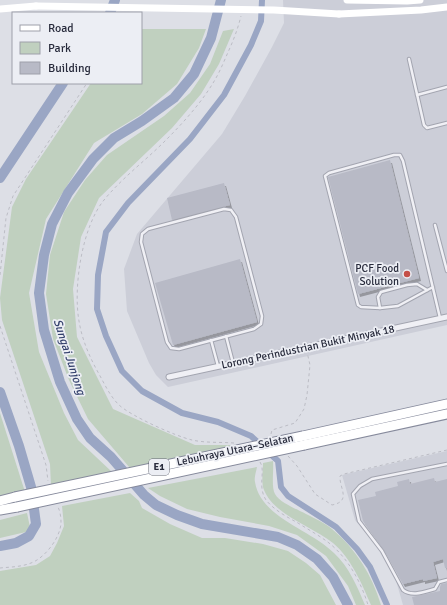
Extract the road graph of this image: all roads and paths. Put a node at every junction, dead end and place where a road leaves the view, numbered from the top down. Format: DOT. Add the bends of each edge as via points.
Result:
graph roads {
  1 [pos="347,0"];
  2 [pos="420,0"];
  3 [pos="447,6"];
  4 [pos="0,9"];
  5 [pos="241,15"];
  6 [pos="409,59"];
  7 [pos="86,84"];
  8 [pos="447,87"];
  9 [pos="417,95"];
  10 [pos="447,123"];
  11 [pos="435,225"];
  12 [pos="447,271"];
  13 [pos="0,275"];
  14 [pos="433,287"];
  15 [pos="427,290"];
  16 [pos="380,308"];
  17 [pos="447,317"];
  18 [pos="440,319"];
  19 [pos="0,326"];
  20 [pos="226,336"];
  21 [pos="211,340"];
  22 [pos="306,348"];
  23 [pos="234,363"];
  24 [pos="218,366"];
  25 [pos="169,377"];
  26 [pos="447,404"];
  27 [pos="447,414"];
  28 [pos="270,438"];
  29 [pos="238,443"];
  30 [pos="447,450"];
  31 [pos="284,453"];
  32 [pos="256,459"];
  33 [pos="447,464"];
  34 [pos="49,486"];
  35 [pos="0,501"];
  36 [pos="16,502"];
  37 [pos="56,503"];
  38 [pos="0,510"];
  39 [pos="0,568"];
  40 [pos="447,580"];
  41 [pos="368,605"];
  1 -- 2 [label="street"];
  3 -- 4 [label="street, bridge" via="421,10 339,14 274,10 36,6"];
  5 -- 29 [label="path" via="236,34 208,91 166,141 104,200 95,214 83,247 77,305 85,345 111,396 120,406 140,418 192,440"];
  6 -- 9 [label="lane"];
  7 -- 13 [label="path" via="14,196 6,218"];
  8 -- 9 [label="lane"];
  9 -- 10 [label="lane" via="424,125 427,128"];
  11 -- 12 [label="lane"];
  14 -- 15 [label="lane"];
  14 -- 16 [label="lane" via="400,155 329,173 326,180 358,305"];
  14 -- 18 [label="lane"];
  15 -- 16 [label="lane" via="398,306"];
  15 -- 16 [label="lane" via="417,284 380,292"];
  17 -- 18 [label="street, Lorong Perindustrian Bukit Minyak 18"];
  18 -- 22 [label="street, Lorong Perindustrian Bukit Minyak 18"];
  19 -- 34 [label="path" via="46,465"];
  20 -- 21 [label="lane"];
  20 -- 21 [label="lane" via="254,329 262,320 235,213 224,209 145,231 141,242 168,346 175,350"];
  20 -- 23 [label="lane"];
  21 -- 24 [label="lane"];
  22 -- 23 [label="street, Lorong Perindustrian Bukit Minyak 18"];
  22 -- 28 [label="path" via="310,365 304,409 295,423 272,430"];
  23 -- 24 [label="street, Lorong Perindustrian Bukit Minyak 18"];
  24 -- 25 [label="street, Lorong Perindustrian Bukit Minyak 18"];
  26 -- 36 [label="highway, Lebuhraya Utara–Selatan / E1, bridge"];
  27 -- 36 [label="highway, Lebuhraya Utara–Selatan / E1, bridge"];
  30 -- 31 [label="path" via="344,474 340,476 340,480 344,496 338,504 332,505 315,494 297,466"];
  32 -- 41 [label="path" via="261,463 261,484 266,499 273,507 338,551 355,574"];
  33 -- 40 [label="lane" via="372,479 353,494 359,521 382,551 403,590 408,594 420,593 435,589 439,582"];
  35 -- 36 [label="highway, Lebuhraya Utara–Selatan / E1"];
  36 -- 38 [label="highway, Lebuhraya Utara–Selatan / E1"];
  37 -- 39 [label="path" via="62,523 46,554 32,563"];
}
